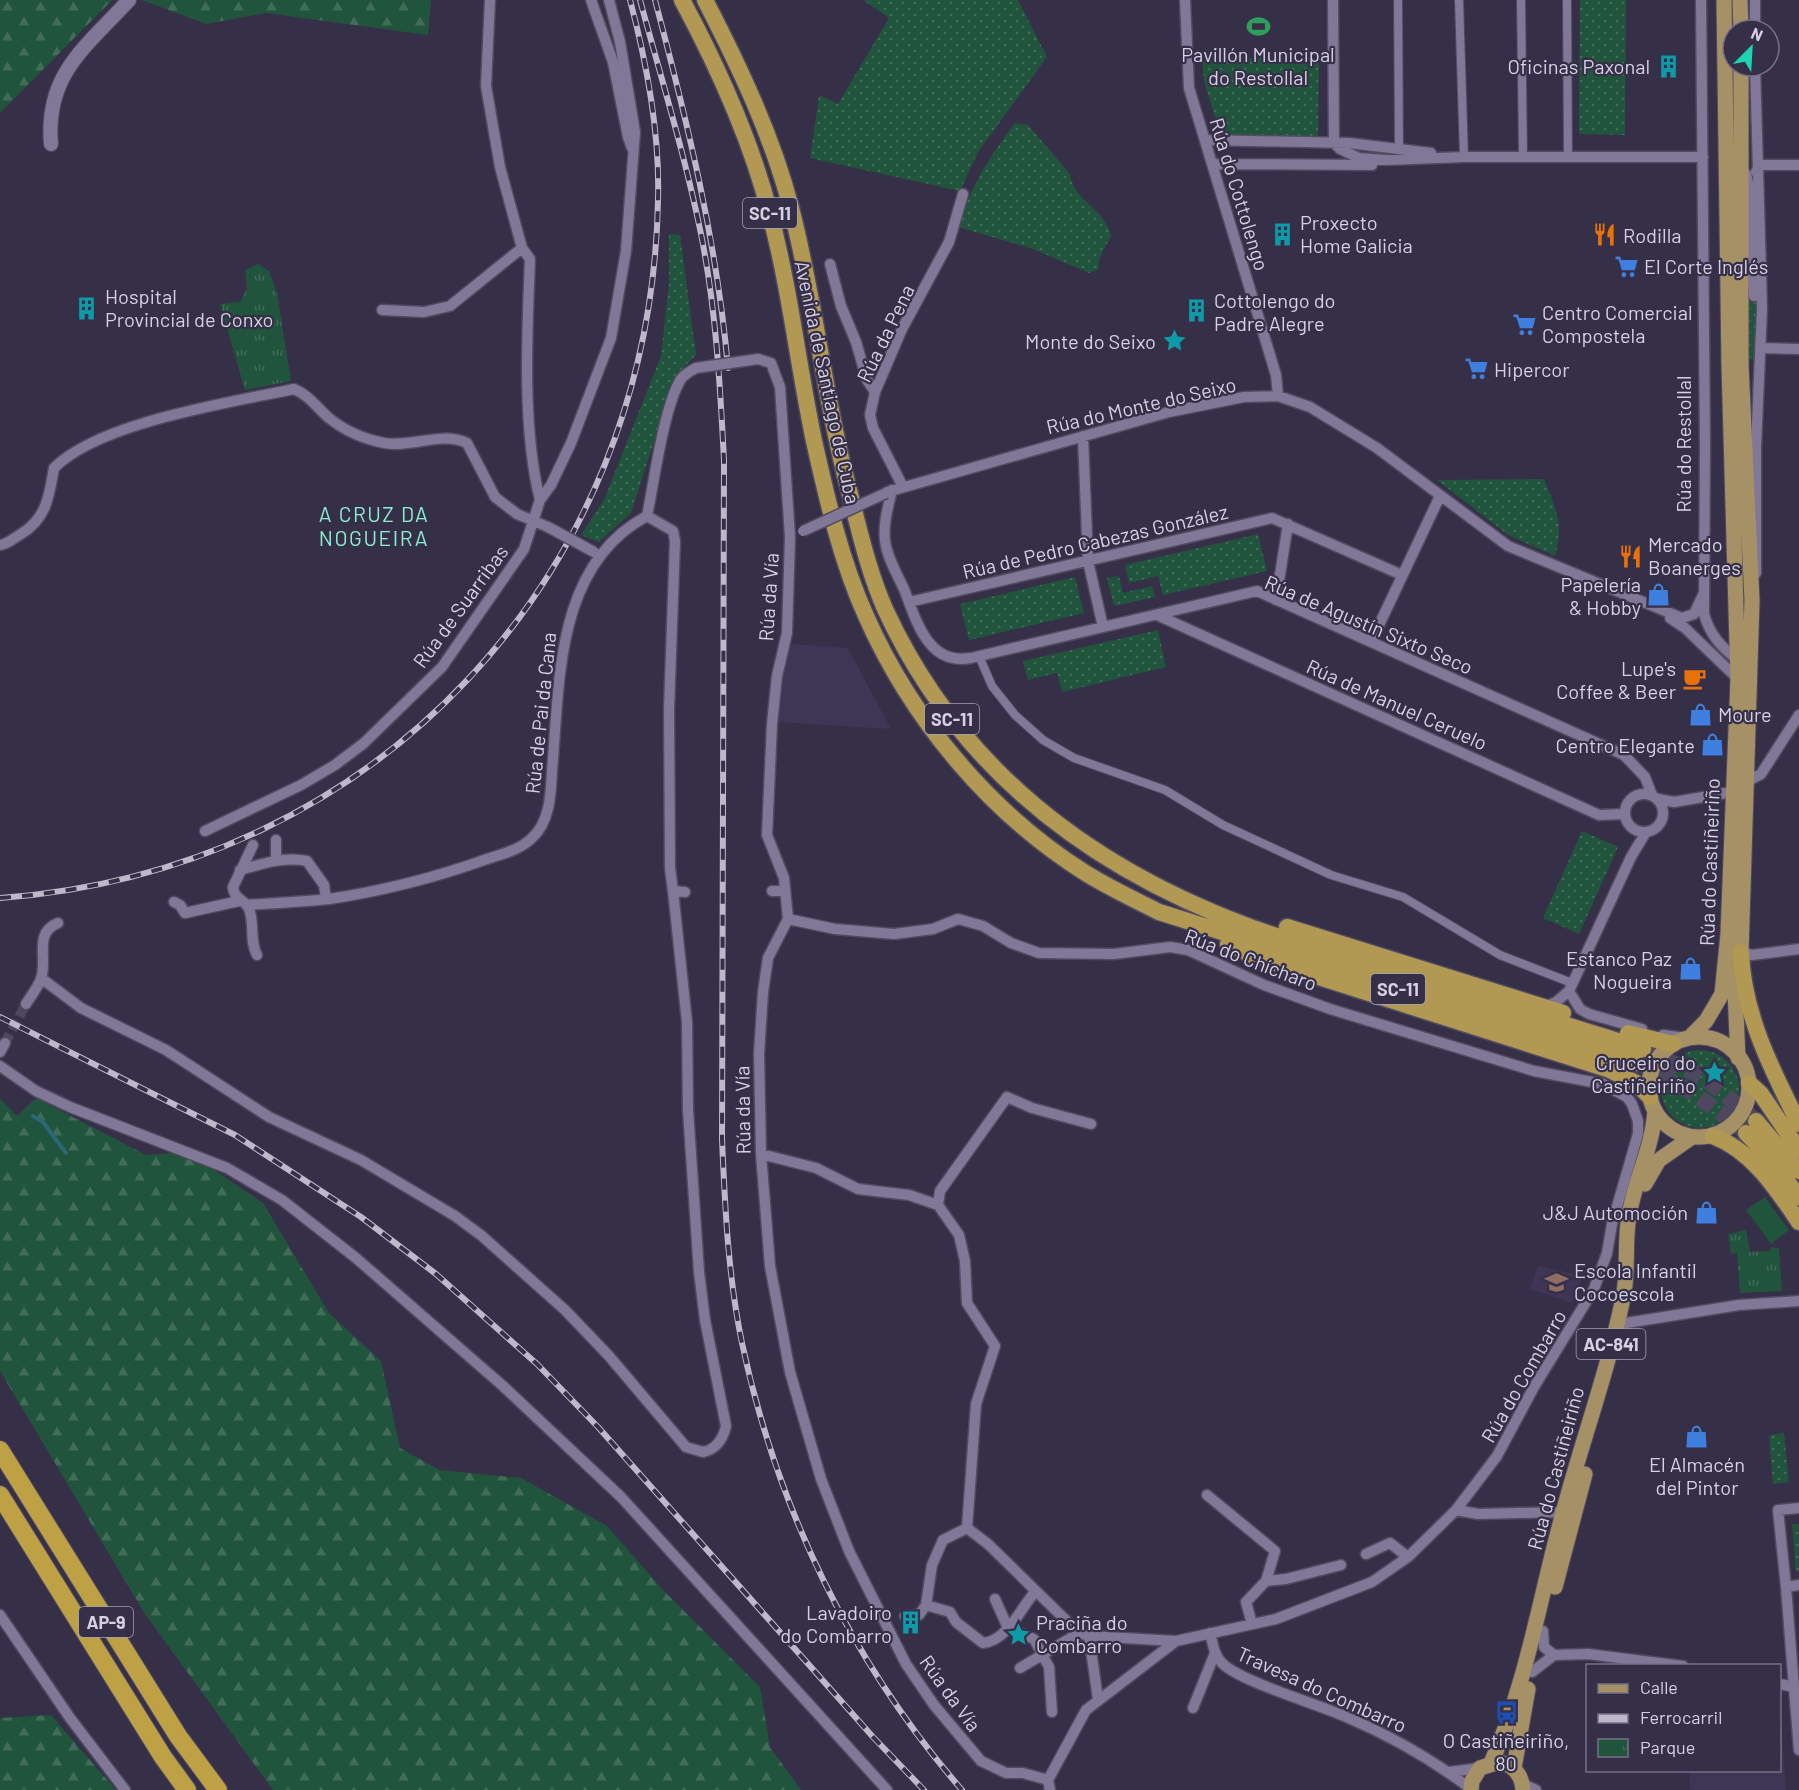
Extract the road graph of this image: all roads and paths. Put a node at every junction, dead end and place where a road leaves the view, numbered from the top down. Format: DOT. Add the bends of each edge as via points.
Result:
graph roads {
  1 [pos="129,0"];
  2 [pos="490,0"];
  3 [pos="591,0"];
  4 [pos="609,0"];
  5 [pos="682,0"];
  6 [pos="705,0"];
  7 [pos="1185,0"];
  8 [pos="1333,0"];
  9 [pos="1398,0"];
  10 [pos="1459,0"];
  11 [pos="1521,0"];
  12 [pos="1567,0"];
  13 [pos="1701,0"];
  14 [pos="1724,0"];
  15 [pos="1740,0"];
  16 [pos="1755,0"];
  17 [pos="1741,18"];
  18 [pos="1755,18"];
  19 [pos="1741,78"];
  20 [pos="1755,78"];
  21 [pos="1742,98"];
  22 [pos="1757,125"];
  23 [pos="1206,140"];
  24 [pos="1334,143"];
  25 [pos="51,144"];
  26 [pos="1399,149"];
  27 [pos="634,151"];
  28 [pos="1742,153"];
  29 [pos="1464,157"];
  30 [pos="1523,157"];
  31 [pos="1568,157"];
  32 [pos="1702,157"];
  33 [pos="1386,160"];
  34 [pos="1213,164"];
  35 [pos="1759,165"];
  36 [pos="1799,165"];
  37 [pos="1750,191"];
  38 [pos="963,194"];
  39 [pos="1740,213"];
  40 [pos="522,248"];
  41 [pos="830,264"];
  42 [pos="1754,296"];
  43 [pos="382,310"];
  44 [pos="1760,348"];
  45 [pos="1799,349"];
  46 [pos="875,392"];
  47 [pos="1278,396"];
  48 [pos="1083,436"];
  49 [pos="903,487"];
  50 [pos="889,492"];
  51 [pos="1440,496"];
  52 [pos="540,501"];
  53 [pos="647,516"];
  54 [pos="534,520"];
  55 [pos="1288,524"];
  56 [pos="790,537"];
  57 [pos="0,545"];
  58 [pos="597,553"];
  59 [pos="1088,561"];
  60 [pos="1402,575"];
  61 [pos="1704,595"];
  62 [pos="1276,600"];
  63 [pos="1752,600"];
  64 [pos="1639,601"];
  65 [pos="909,602"];
  66 [pos="1157,615"];
  67 [pos="1103,627"];
  68 [pos="1371,642"];
  69 [pos="979,656"];
  70 [pos="1738,660"];
  71 [pos="1738,680"];
  72 [pos="1799,715"];
  73 [pos="1637,768"];
  74 [pos="1748,781"];
  75 [pos="1732,792"];
  76 [pos="1635,796"];
  77 [pos="1655,797"];
  78 [pos="1674,802"];
  79 [pos="1663,813"];
  80 [pos="1624,814"];
  81 [pos="1631,827"];
  82 [pos="206,831"];
  83 [pos="1646,832"];
  84 [pos="276,840"];
  85 [pos="253,845"];
  86 [pos="1631,857"];
  87 [pos="276,861"];
  88 [pos="240,870"];
  89 [pos="673,891"];
  90 [pos="685,891"];
  91 [pos="772,891"];
  92 [pos="784,891"];
  93 [pos="326,899"];
  94 [pos="174,902"];
  95 [pos="243,903"];
  96 [pos="1196,904"];
  97 [pos="1159,912"];
  98 [pos="788,919"];
  99 [pos="58,923"];
  100 [pos="1799,949"];
  101 [pos="1741,952"];
  102 [pos="257,955"];
  103 [pos="41,978"];
  104 [pos="1571,987"];
  105 [pos="26,1004"];
  106 [pos="1544,1007"];
  107 [pos="1756,1028"];
  108 [pos="1683,1039"];
  109 [pos="1738,1058"];
  110 [pos="0,1066"];
  111 [pos="1749,1083"];
  112 [pos="1653,1104"];
  113 [pos="1799,1108"];
  114 [pos="1091,1124"];
  115 [pos="1799,1124"];
  116 [pos="1713,1136"];
  117 [pos="1692,1137"];
  118 [pos="1799,1150"];
  119 [pos="760,1154"];
  120 [pos="1799,1171"];
  121 [pos="1799,1197"];
  122 [pos="938,1205"];
  123 [pos="1799,1222"];
  124 [pos="1607,1253"];
  125 [pos="1799,1301"];
  126 [pos="1626,1323"];
  127 [pos="0,1450"];
  128 [pos="1580,1490"];
  129 [pos="0,1495"];
  130 [pos="1207,1495"];
  131 [pos="1799,1508"];
  132 [pos="1456,1510"];
  133 [pos="1541,1514"];
  134 [pos="1563,1521"];
  135 [pos="967,1528"];
  136 [pos="1366,1554"];
  137 [pos="1408,1557"];
  138 [pos="1341,1565"];
  139 [pos="1558,1578"];
  140 [pos="1266,1581"];
  141 [pos="1799,1585"];
  142 [pos="1786,1587"];
  143 [pos="1035,1592"];
  144 [pos="995,1599"];
  145 [pos="926,1605"];
  146 [pos="0,1615"];
  147 [pos="905,1616"];
  148 [pos="1252,1624"];
  149 [pos="1008,1628"];
  150 [pos="1543,1631"];
  151 [pos="1210,1634"];
  152 [pos="1084,1635"];
  153 [pos="1176,1641"];
  154 [pos="1215,1653"];
  155 [pos="1041,1655"];
  156 [pos="1554,1655"];
  157 [pos="1674,1664"];
  158 [pos="1020,1668"];
  159 [pos="1532,1672"];
  160 [pos="1781,1685"];
  161 [pos="1794,1688"];
  162 [pos="1098,1699"];
  163 [pos="1193,1708"];
  164 [pos="1052,1712"];
  165 [pos="1799,1750"];
  166 [pos="1486,1765"];
  167 [pos="1514,1768"];
  168 [pos="1449,1772"];
  169 [pos="1049,1785"];
  170 [pos="1527,1788"];
  171 [pos="125,1790"];
  172 [pos="187,1790"];
  173 [pos="218,1790"];
  174 [pos="887,1790"];
  175 [pos="1471,1790"];
  1 -- 25 [label="street" via="64,72 50,109"];
  2 -- 40 [label="street" via="486,86 500,167"];
  3 -- 27 [label="street, Rúa de Suarribas" via="613,62"];
  4 -- 27 [label="street, Rúa de Suarribas" via="633,108"];
  5 -- 97 [label="highway, Avenida de Santiago de Cuba / SC-11" via="703,39 750,152 769,211 784,270 814,440 847,567 891,667 956,760 1003,809 1088,874"];
  6 -- 96 [label="highway, Avenida de Santiago de Cuba / SC-11" via="762,120 790,206 835,436 867,560 885,607 916,665 974,749 1020,795 1098,854"];
  7 -- 23 [label="street, Rúa do Cottolengo" via="1190,88"];
  8 -- 24 [label="street"];
  9 -- 26 [label="street"];
  10 -- 29 [label="street"];
  11 -- 30 [label="street"];
  12 -- 31 [label="street"];
  13 -- 32 [label="street, Rúa do Restollal"];
  14 -- 70 [label="main road"];
  15 -- 17 [label="main road"];
  16 -- 18 [label="street"];
  19 -- 21 [label="main road"];
  20 -- 22 [label="street"];
  21 -- 22 [label="street"];
  21 -- 28 [label="main road"];
  22 -- 28 [label="street"];
  22 -- 35 [label="street"];
  23 -- 24 [label="street"];
  23 -- 34 [label="street, Rúa do Cottolengo"];
  24 -- 26 [label="street"];
  24 -- 33 [label="street" via="1359,158"];
  26 -- 29 [label="street"];
  27 -- 52 [label="street, Rúa de Suarribas" via="626,250 611,338 571,443"];
  28 -- 37 [label="street"];
  28 -- 39 [label="main road"];
  29 -- 30 [label="street"];
  29 -- 33 [label="street"];
  30 -- 31 [label="street"];
  31 -- 32 [label="street"];
  32 -- 61 [label="street, Rúa do Restollal"];
  33 -- 34 [label="street" via="1377,165"];
  34 -- 47 [label="street, Rúa do Cottolengo" via="1276,375"];
  35 -- 36 [label="street"];
  35 -- 37 [label="street"];
  35 -- 44 [label="street"];
  37 -- 39 [label="street"];
  37 -- 42 [label="street"];
  38 -- 46 [label="street, Rúa da Pena" via="949,242 902,329"];
  39 -- 63 [label="main road" via="1741,365"];
  40 -- 43 [label="street" via="450,306 424,312"];
  40 -- 52 [label="street" via="530,259 529,416 533,476"];
  41 -- 46 [label="street" via="867,380"];
  44 -- 45 [label="street"];
  44 -- 63 [label="street" via="1756,447 1758,559"];
  46 -- 49 [label="street, Rúa da Pena" via="870,415 873,428"];
  47 -- 48 [label="street, Rúa do Monte do Seixo" via="1219,401"];
  47 -- 51 [label="street, Rúa do Monte do Seixo" via="1325,414"];
  48 -- 49 [label="street, Rúa do Monte do Seixo"];
  48 -- 59 [label="street"];
  49 -- 50 [label="street, Rúa do Monte do Seixo"];
  50 -- 56 [label="street, Rúa do Monte do Seixo, bridge"];
  50 -- 65 [label="street" via="885,539"];
  51 -- 60 [label="street"];
  51 -- 64 [label="street, Rúa do Monte do Seixo" via="1508,546"];
  52 -- 54 [label="street, Rúa de Suarribas"];
  53 -- 56 [label="street, Rúa da Vía, bridge" via="662,440 677,388 686,374 696,368 758,359 771,363 780,387"];
  53 -- 58 [label="street, Rúa de Pai da Cana"];
  53 -- 89 [label="street" via="673,531 675,541 669,709"];
  54 -- 57 [label="street" via="516,514 495,497 467,443 455,439 388,444 366,439 342,427 294,389 130,426 85,447 54,468 46,508 39,519"];
  54 -- 58 [label="street, bridge"];
  54 -- 82 [label="street, Rúa de Suarribas" via="524,549 476,620 442,667 392,717 335,765"];
  55 -- 59 [label="street, Rúa de Pedro Cabezas González" via="1272,518"];
  55 -- 60 [label="street, Rúa de Pedro Cabezas González"];
  55 -- 62 [label="street"];
  56 -- 92 [label="street, Rúa da Vía" via="787,633 772,724 767,835 784,878"];
  58 -- 93 [label="street, Rúa de Pai da Cana" via="568,622 563,644 550,795 536,834 513,850 458,869"];
  59 -- 65 [label="street, Rúa de Pedro Cabezas González"];
  59 -- 67 [label="street"];
  60 -- 68 [label="street"];
  61 -- 64 [label="street, Rúa do Monte do Seixo" via="1687,619"];
  61 -- 70 [label="street, Rúa do Restollal" via="1708,629 1719,645"];
  62 -- 66 [label="street, Rúa de Agustín Sixto Seco" via="1257,591"];
  62 -- 68 [label="street, Rúa de Agustín Sixto Seco"];
  63 -- 74 [label="main road"];
  64 -- 71 [label="street, Rúa do Monte do Seixo" via="1685,628"];
  65 -- 69 [label="street, Rúa de Agustín Sixto Seco" via="916,624 929,644 944,654 966,659"];
  66 -- 67 [label="street, Rúa de Agustín Sixto Seco"];
  66 -- 80 [label="street, Rúa de Manuel Ceruelo" via="1599,815"];
  67 -- 69 [label="street, Rúa de Agustín Sixto Seco"];
  68 -- 73 [label="street, Rúa de Agustín Sixto Seco" via="1624,755"];
  69 -- 104 [label="street" via="992,686 1015,715 1043,740 1074,758 1165,790 1233,830 1331,874 1403,897 1500,955"];
  70 -- 71 [label="main road"];
  71 -- 75 [label="main road, Rúa do Castiñeiriño"];
  72 -- 74 [label="street" via="1761,774"];
  73 -- 76 [label="street"];
  73 -- 77 [label="street, Rúa de Agustín Sixto Seco"];
  74 -- 101 [label="main road, Rúa do Castiñeiriño"];
  75 -- 78 [label="street"];
  75 -- 108 [label="main road, Rúa do Castiñeiriño" via="1731,881 1722,994 1706,1021"];
  76 -- 77 [label="street" via="1645,793"];
  76 -- 80 [label="street"];
  77 -- 78 [label="street"];
  77 -- 79 [label="street"];
  78 -- 79 [label="street"];
  79 -- 83 [label="street" via="1658,826"];
  80 -- 81 [label="street"];
  81 -- 83 [label="street"];
  81 -- 86 [label="street"];
  83 -- 86 [label="street"];
  84 -- 87 [label="street"];
  85 -- 88 [label="street"];
  86 -- 104 [label="street"];
  87 -- 88 [label="street"];
  87 -- 93 [label="street" via="307,861 324,885"];
  88 -- 95 [label="street" via="233,887"];
  89 -- 90 [label="street"];
  89 -- 103 [label="street" via="687,1022 688,1110 699,1272 726,1426 717,1445 703,1452 686,1447 565,1310 455,1216 361,1160 269,1117 166,1050 81,1008"];
  91 -- 92 [label="street"];
  92 -- 98 [label="street, Rúa da Vía"];
  93 -- 95 [label="street, Rúa de Pai da Cana"];
  94 -- 95 [label="street, Rúa de Pai da Cana" via="185,913"];
  95 -- 102 [label="street" via="251,916 252,945"];
  96 -- 97 [label="highway, Avenida de Santiago de Cuba / SC-11" via="1250,927 1640,1056"];
  96 -- 106 [label="highway" via="1268,921"];
  97 -- 112 [label="highway" via="1256,957 1610,1070 1636,1083"];
  98 -- 119 [label="street, Rúa da Vía" via="768,958 763,992"];
  98 -- 124 [label="street, Rúa do Chícharo" via="836,929 894,934 933,929 958,919 1038,953 1114,954 1170,947 1188,950 1264,985 1330,1009 1534,1071 1603,1084 1627,1097 1638,1120 1638,1134"];
  99 -- 103 [label="street" via="48,927 43,938"];
  100 -- 101 [label="street" via="1752,955"];
  101 -- 107 [label="highway"];
  101 -- 109 [label="main road, Rúa do Castiñeiriño" via="1735,991"];
  103 -- 105 [label="street"];
  104 -- 106 [label="street" via="1556,1002"];
  104 -- 108 [label="street" via="1580,1009 1589,1014"];
  106 -- 108 [label="highway" via="1637,1036"];
  107 -- 113 [label="street" via="1767,1041"];
  107 -- 115 [label="highway" via="1766,1058"];
  108 -- 109 [label="main road, Rúa do Castiñeiriño" via="1718,1040"];
  108 -- 112 [label="main road, Rúa do Castiñeiriño" via="1653,1066"];
  109 -- 111 [label="main road, Rúa do Castiñeiriño"];
  110 -- 174 [label="street" via="36,1091 70,1107 227,1168 282,1200 356,1258 503,1386 621,1497"];
  111 -- 116 [label="main road" via="1748,1103 1738,1120"];
  111 -- 118 [label="highway" via="1761,1094"];
  112 -- 117 [label="main road" via="1667,1125"];
  112 -- 134 [label="main road, Rúa do Castiñeiriño / AC-841" via="1652,1141 1632,1198 1623,1297"];
  114 -- 122 [label="street" via="1007,1097 940,1191"];
  116 -- 117 [label="main road"];
  116 -- 123 [label="highway" via="1731,1143 1758,1166"];
  117 -- 126 [label="main road, Rúa do Castiñeiriño / AC-841" via="1659,1160 1644,1188 1634,1286"];
  119 -- 122 [label="street" via="816,1168 858,1189 909,1195"];
  119 -- 169 [label="street, Rúa da Vía" via="770,1266 789,1372 821,1479 849,1551 906,1664 969,1749 994,1769"];
  120 -- 121 [label="highway" via="1751,1127"];
  122 -- 135 [label="street" via="959,1235 967,1303 995,1346 976,1404"];
  124 -- 132 [label="street, Rúa do Combarro" via="1594,1289 1497,1456"];
  125 -- 126 [label="street" via="1739,1305"];
  126 -- 128 [label="main road, Rúa do Castiñeiriño / AC-841"];
  127 -- 173 [label="highway, AP-9" via="178,1736"];
  128 -- 134 [label="main road"];
  128 -- 139 [label="main road, Rúa do Castiñeiriño / AC-841"];
  129 -- 172 [label="highway, AP-9"];
  130 -- 140 [label="street" via="1275,1551"];
  131 -- 142 [label="street" via="1778,1510"];
  132 -- 133 [label="street"];
  132 -- 137 [label="street, Rúa do Combarro"];
  133 -- 134 [label="street"];
  133 -- 134 [label="street"];
  134 -- 139 [label="main road"];
  134 -- 166 [label="main road, Rúa do Castiñeiriño / AC-841" via="1520,1682"];
  135 -- 143 [label="street"];
  135 -- 145 [label="street" via="943,1540 932,1565"];
  136 -- 137 [label="street" via="1390,1543"];
  137 -- 148 [label="street, Rúa do Combarro" via="1372,1582 1276,1619"];
  138 -- 140 [label="street"];
  139 -- 150 [label="main road, Rúa do Castiñeiriño / AC-841"];
  140 -- 148 [label="street" via="1246,1602"];
  141 -- 142 [label="street"];
  142 -- 161 [label="street"];
  143 -- 149 [label="street"];
  143 -- 152 [label="street"];
  144 -- 149 [label="street"];
  145 -- 147 [label="street" via="919,1615"];
  145 -- 149 [label="street" via="944,1608 983,1643 994,1642"];
  146 -- 171 [label="street"];
  148 -- 151 [label="street, Rúa do Combarro"];
  149 -- 155 [label="street" via="1034,1639"];
  150 -- 156 [label="street" via="1544,1647"];
  150 -- 159 [label="main road, Rúa do Castiñeiriño / AC-841"];
  151 -- 153 [label="street, Rúa do Combarro"];
  151 -- 154 [label="street, Travesa do Combarro"];
  152 -- 153 [label="street"];
  152 -- 155 [label="street"];
  152 -- 162 [label="street"];
  153 -- 162 [label="street, Rúa do Combarro"];
  154 -- 163 [label="street, Travesa do Combarro"];
  154 -- 168 [label="street, Travesa do Combarro" via="1223,1664 1245,1677 1345,1716"];
  155 -- 158 [label="street"];
  155 -- 164 [label="street" via="1049,1667"];
  156 -- 157 [label="street" via="1588,1654"];
  156 -- 159 [label="street"];
  159 -- 167 [label="main road, Rúa do Castiñeiriño / AC-841"];
  160 -- 161 [label="street"];
  161 -- 165 [label="street"];
  162 -- 169 [label="street, Rúa do Combarro" via="1086,1710"];
  166 -- 167 [label="main road" via="1507,1764"];
  166 -- 168 [label="street"];
  166 -- 175 [label="main road, Rúa do Castiñeiriño / AC-841" via="1472,1782"];
  167 -- 170 [label="main road"];
  168 -- 175 [label="street, Travesa do Combarro"];
}
